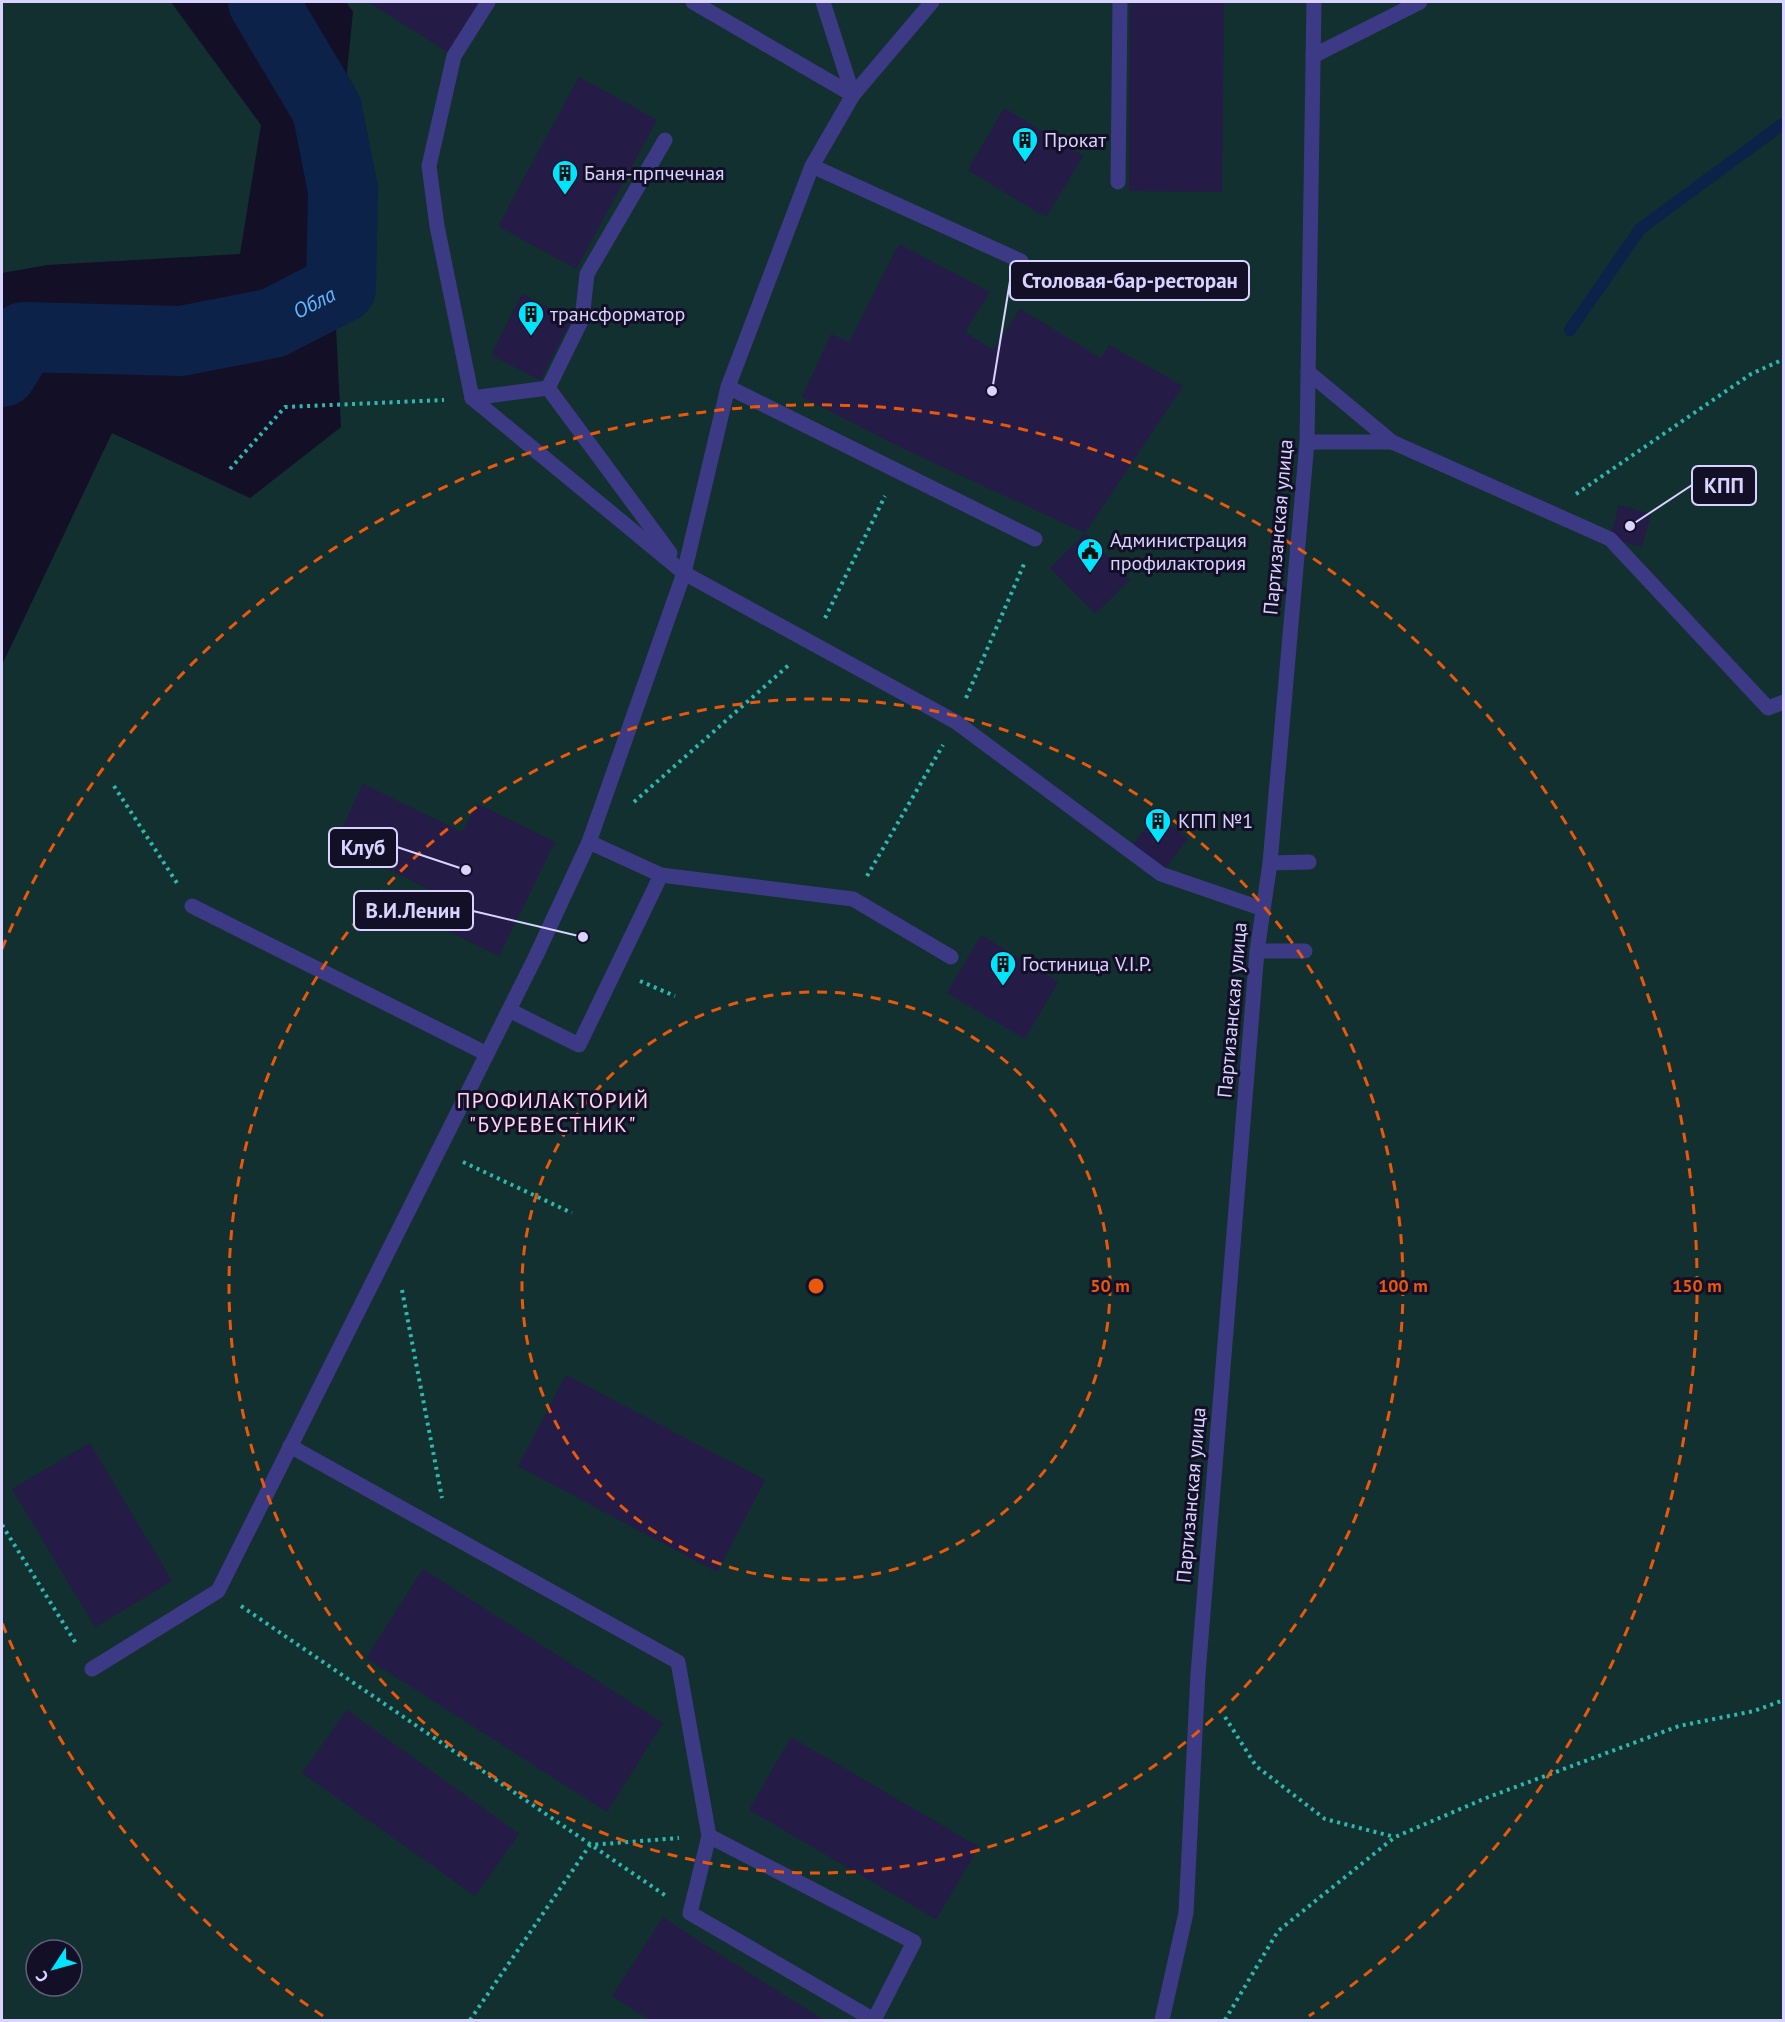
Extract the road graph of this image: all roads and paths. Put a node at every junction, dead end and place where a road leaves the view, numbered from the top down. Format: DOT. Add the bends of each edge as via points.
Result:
graph roads {
  1 [pos="488,2"];
  2 [pos="693,2"];
  3 [pos="823,2"];
  4 [pos="932,2"];
  5 [pos="1120,2"];
  6 [pos="1314,2"];
  7 [pos="1420,2"];
  8 [pos="1313,56"];
  9 [pos="853,95"];
  10 [pos="665,140"];
  11 [pos="812,166"];
  12 [pos="1118,182"];
  13 [pos="1022,261"];
  14 [pos="1784,359"];
  15 [pos="1308,372"];
  16 [pos="728,387"];
  17 [pos="548,388"];
  18 [pos="472,398"];
  19 [pos="1307,442"];
  20 [pos="1392,442"];
  21 [pos="230,469"];
  22 [pos="898,471"];
  23 [pos="1548,512"];
  24 [pos="1035,539"];
  25 [pos="684,573"];
  26 [pos="813,643"];
  27 [pos="1784,702"];
  28 [pos="956,722"];
  29 [pos="114,786"];
  30 [pos="634,802"];
  31 [pos="589,842"];
  32 [pos="1309,862"];
  33 [pos="1270,863"];
  34 [pos="661,875"];
  35 [pos="853,900"];
  36 [pos="192,906"];
  37 [pos="1263,909"];
  38 [pos="1257,951"];
  39 [pos="1305,951"];
  40 [pos="951,957"];
  41 [pos="615,970"];
  42 [pos="675,996"];
  43 [pos="508,1010"];
  44 [pos="487,1054"];
  45 [pos="438,1150"];
  46 [pos="572,1213"];
  47 [pos="402,1289"];
  48 [pos="290,1446"];
  49 [pos="2,1525"];
  50 [pos="450,1536"];
  51 [pos="218,1591"];
  52 [pos="92,1669"];
  53 [pos="1198,1674"];
  54 [pos="1784,1700"];
  55 [pos="709,1836"];
  56 [pos="1395,1837"];
  57 [pos="590,1845"];
  58 [pos="690,1913"];
  59 [pos="470,2020"];
  60 [pos="1162,2020"];
  61 [pos="1226,2020"];
  1 -- 18 [label="street" via="454,56 429,166 437,226"];
  2 -- 9 [label="street"];
  3 -- 9 [label="street"];
  4 -- 9 [label="street"];
  5 -- 12 [label="street"];
  6 -- 8 [label="street, Партизанская улица"];
  7 -- 8 [label="street"];
  8 -- 15 [label="street, Партизанская улица"];
  9 -- 11 [label="street"];
  10 -- 17 [label="street" via="587,274 582,319"];
  11 -- 13 [label="street"];
  11 -- 16 [label="street"];
  14 -- 23 [label="path" via="1751,374"];
  15 -- 19 [label="street, Партизанская улица"];
  15 -- 20 [label="street"];
  16 -- 22 [label="street"];
  16 -- 25 [label="street"];
  17 -- 18 [label="street"];
  17 -- 25 [label="street"];
  18 -- 21 [label="path" via="285,407"];
  18 -- 25 [label="street"];
  19 -- 20 [label="street"];
  19 -- 33 [label="street, Партизанская улица"];
  20 -- 23 [label="street"];
  22 -- 24 [label="street"];
  22 -- 26 [label="path"];
  23 -- 27 [label="street" via="1610,539 1768,708"];
  24 -- 28 [label="path"];
  25 -- 26 [label="street"];
  25 -- 31 [label="street"];
  26 -- 28 [label="street"];
  26 -- 30 [label="path"];
  28 -- 35 [label="path"];
  28 -- 37 [label="street" via="1161,873"];
  29 -- 36 [label="path"];
  31 -- 34 [label="street"];
  31 -- 43 [label="street"];
  32 -- 33 [label="street"];
  33 -- 37 [label="street, Партизанская улица"];
  34 -- 35 [label="street"];
  34 -- 41 [label="street"];
  35 -- 40 [label="street"];
  36 -- 44 [label="street"];
  37 -- 38 [label="street, Партизанская улица"];
  38 -- 39 [label="street"];
  38 -- 53 [label="street, Партизанская улица"];
  41 -- 42 [label="path"];
  41 -- 43 [label="street" via="579,1045"];
  43 -- 44 [label="street"];
  44 -- 45 [label="street"];
  45 -- 46 [label="path"];
  45 -- 48 [label="street"];
  47 -- 50 [label="path"];
  48 -- 50 [label="street"];
  48 -- 51 [label="street"];
  49 -- 52 [label="path"];
  50 -- 55 [label="street" via="678,1662"];
  51 -- 52 [label="street"];
  51 -- 57 [label="path"];
  53 -- 56 [label="path" via="1256,1766 1325,1819"];
  53 -- 60 [label="street, Партизанская улица" via="1186,1913"];
  54 -- 56 [label="path" via="1754,1711 1679,1726 1486,1798"];
  55 -- 57 [label="path"];
  55 -- 58 [label="street"];
  55 -- 58 [label="street" via="914,1942 874,2020"];
  56 -- 61 [label="path" via="1278,1931"];
  57 -- 58 [label="path"];
  57 -- 59 [label="path"];
}
